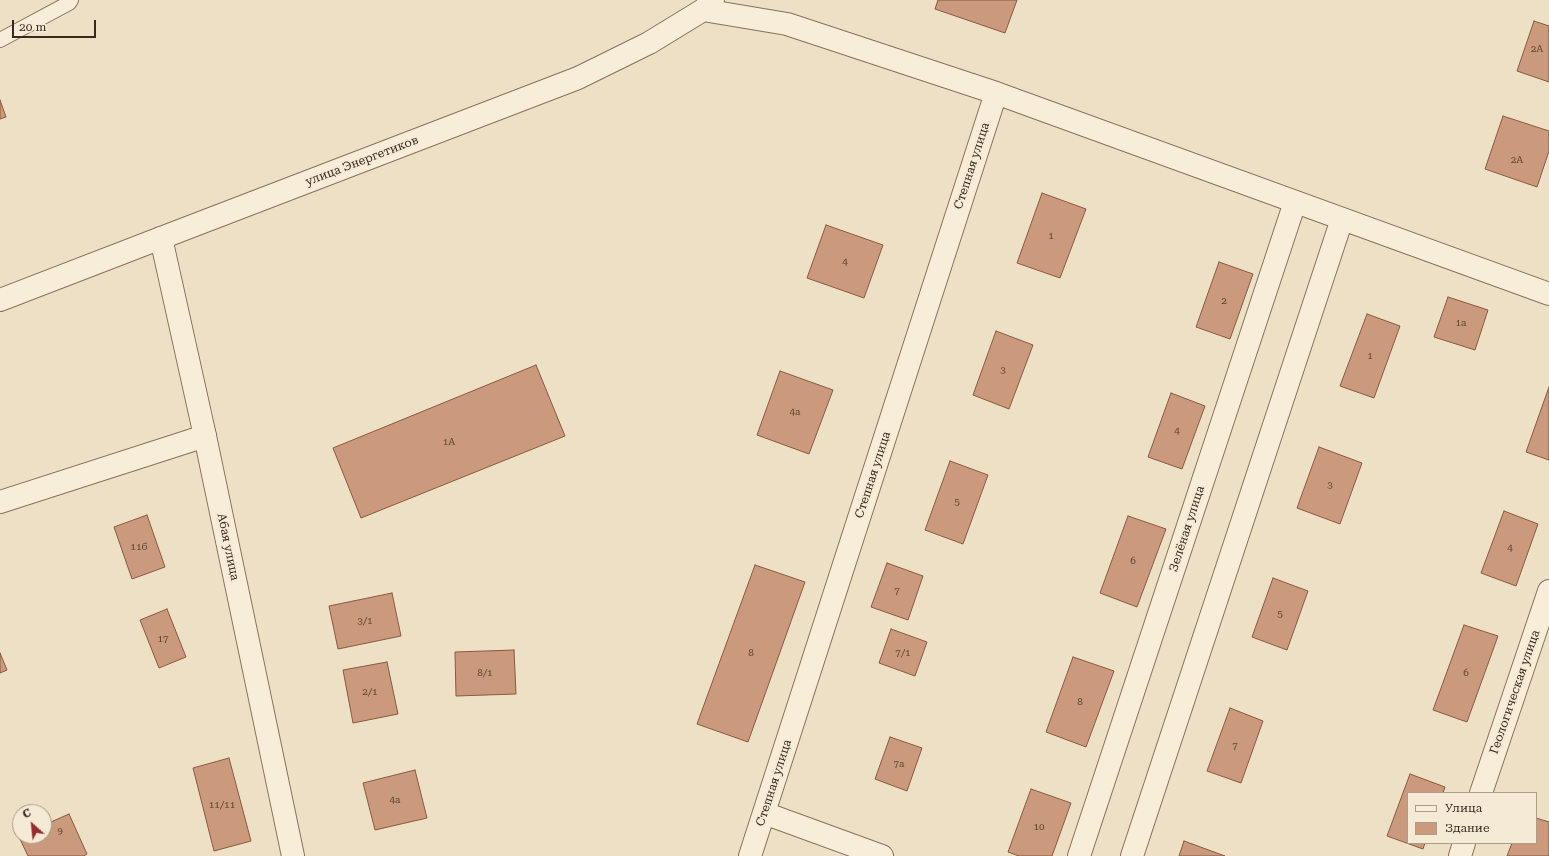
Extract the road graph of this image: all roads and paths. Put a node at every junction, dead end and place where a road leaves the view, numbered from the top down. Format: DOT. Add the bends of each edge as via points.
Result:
graph roads {
  1 [pos="71,0"];
  2 [pos="708,5"];
  3 [pos="0,40"];
  4 [pos="996,93"];
  5 [pos="1295,202"];
  6 [pos="1342,219"];
  7 [pos="161,238"];
  8 [pos="1549,294"];
  9 [pos="0,300"];
  10 [pos="205,436"];
  11 [pos="0,502"];
  12 [pos="1549,591"];
  13 [pos="1481,792"];
  14 [pos="764,813"];
  15 [pos="1464,844"];
  16 [pos="293,856"];
  17 [pos="750,856"];
  18 [pos="882,856"];
  19 [pos="1079,856"];
  20 [pos="1132,856"];
  21 [pos="1460,856"];
  1 -- 3 [label="lane"];
  2 -- 4 [label="street" via="787,24"];
  2 -- 7 [label="street, улица Энергетиков" via="649,44 578,78"];
  4 -- 5 [label="street"];
  4 -- 14 [label="street, Степная улица"];
  5 -- 6 [label="street"];
  5 -- 19 [label="street, Зелёная улица"];
  6 -- 8 [label="street"];
  6 -- 20 [label="street"];
  7 -- 9 [label="street, улица Энергетиков"];
  7 -- 10 [label="street, Абая улица"];
  10 -- 11 [label="street"];
  10 -- 16 [label="street, Абая улица"];
  12 -- 13 [label="street, Геологическая улица"];
  14 -- 17 [label="street, Степная улица"];
  14 -- 18 [label="street"];
  15 -- 21 [label="street"];
}
